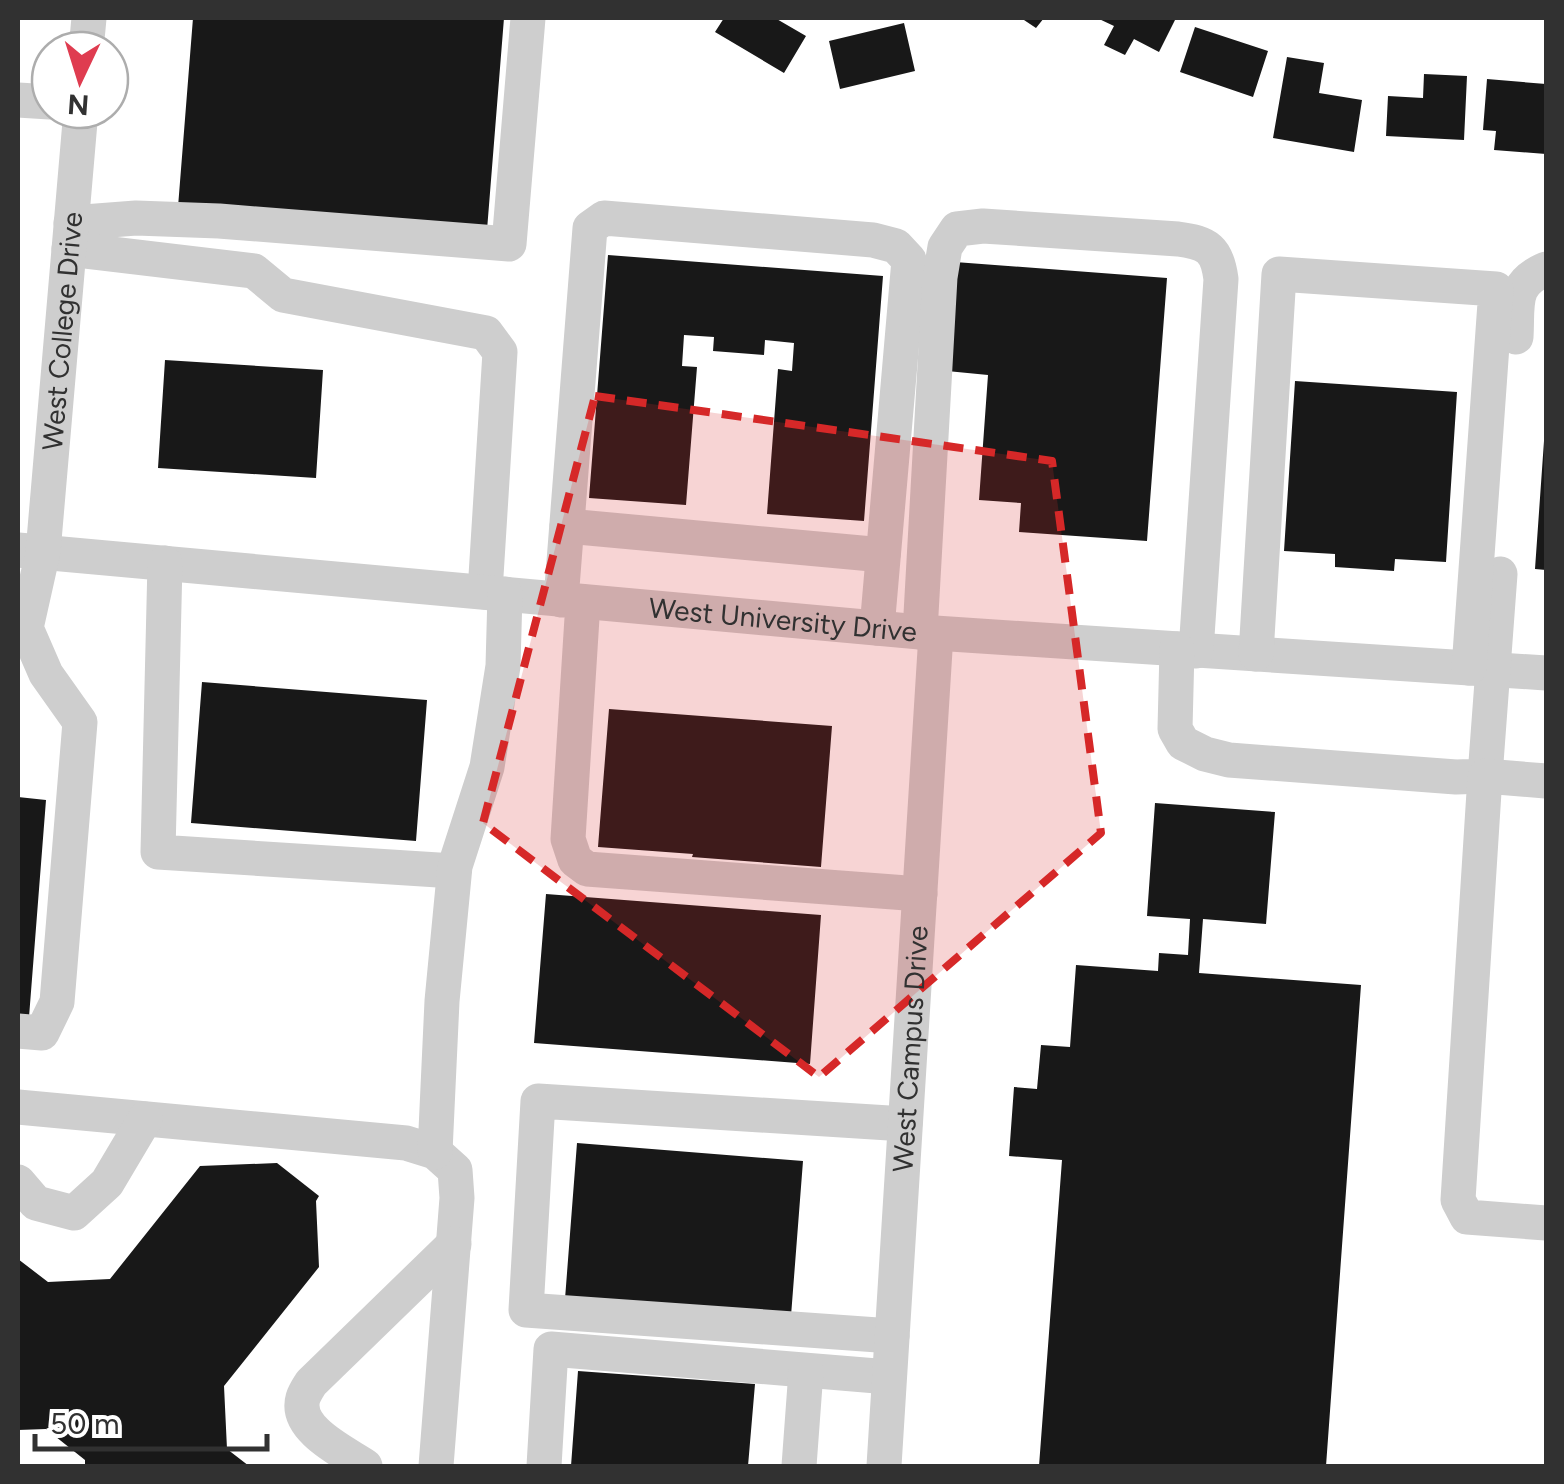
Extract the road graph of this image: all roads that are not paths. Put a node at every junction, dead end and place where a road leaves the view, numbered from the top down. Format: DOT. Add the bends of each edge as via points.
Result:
graph roads {
  1 [pos="528,18"];
  2 [pos="79,130"];
  3 [pos="70,236"];
  4 [pos="1546,269"];
  5 [pos="567,526"];
  6 [pos="30,551"];
  7 [pos="884,555"];
  8 [pos="164,563"];
  9 [pos="495,593"];
  10 [pos="572,601"];
  11 [pos="877,628"];
  12 [pos="928,633"];
  13 [pos="1187,650"];
  14 [pos="1256,654"];
  15 [pos="1482,669"];
  16 [pos="32,673"];
  17 [pos="1546,674"];
  18 [pos="1485,776"];
  19 [pos="1546,782"];
  20 [pos="454,872"];
  21 [pos="920,894"];
  22 [pos="18,1031"];
  23 [pos="18,1107"];
  24 [pos="145,1119"];
  25 [pos="905,1124"];
  26 [pos="435,1152"];
  27 [pos="18,1182"];
  28 [pos="1546,1223"];
  29 [pos="454,1244"];
  30 [pos="892,1336"];
  31 [pos="806,1370"];
  32 [pos="889,1378"];
  33 [pos="366,1466"];
  34 [pos="436,1466"];
  35 [pos="544,1466"];
  36 [pos="799,1466"];
  37 [pos="884,1466"];
  1 -- 3 [label="street" via="509,244 136,218"];
  2 -- 3 [label="street, West College Drive"];
  3 -- 6 [label="street, West College Drive"];
  3 -- 9 [label="street" via="254,270 283,295 486,333 500,352"];
  4 -- 15 [label="street" via="1527,277 1518,294"];
  5 -- 7 [label="street"];
  5 -- 7 [label="street" via="590,228 604,218 873,240 896,246 909,260"];
  5 -- 10 [label="street"];
  6 -- 8 [label="street, West University Drive"];
  6 -- 16 [label="street, West College Drive" via="26,628"];
  7 -- 11 [label="street"];
  8 -- 9 [label="street, West University Drive"];
  8 -- 20 [label="street" via="158,852"];
  9 -- 10 [label="street, West University Drive"];
  9 -- 20 [label="street" via="503,666 487,767"];
  10 -- 11 [label="street, West University Drive"];
  10 -- 21 [label="street" via="568,839 575,860 587,869"];
  11 -- 12 [label="street, West University Drive"];
  12 -- 13 [label="street, West University Drive"];
  12 -- 13 [label="street, West Campus Drive" via="945,247 956,228 983,226 1139,236 1202,242 1218,259 1222,279"];
  12 -- 21 [label="street, West Campus Drive"];
  13 -- 14 [label="street, West University Drive"];
  13 -- 18 [label="street" via="1176,729 1183,743 1206,754"];
  14 -- 15 [label="street, West University Drive"];
  14 -- 15 [label="street" via="1278,274 1496,289"];
  15 -- 17 [label="street, West University Drive"];
  15 -- 18 [label="street"];
  16 -- 22 [label="street, West College Drive" via="80,722 57,1002 42,1033"];
  18 -- 19 [label="street"];
  18 -- 28 [label="street" via="1458,1200 1467,1217"];
  20 -- 26 [label="street"];
  21 -- 25 [label="street, West Campus Drive"];
  23 -- 24 [label="street"];
  24 -- 26 [label="street" via="406,1143"];
  24 -- 27 [label="street" via="108,1183 74,1213 36,1203"];
  25 -- 30 [label="street, West Campus Drive"];
  25 -- 30 [label="street" via="538,1101 526,1310"];
  26 -- 29 [label="street" via="455,1170"];
  29 -- 33 [label="street" via="311,1383 302,1400 311,1429"];
  29 -- 34 [label="street"];
  30 -- 32 [label="street, West Campus Drive"];
  31 -- 32 [label="street"];
  31 -- 35 [label="street" via="551,1349"];
  31 -- 36 [label="street"];
  32 -- 37 [label="street, West Campus Drive"];
}
